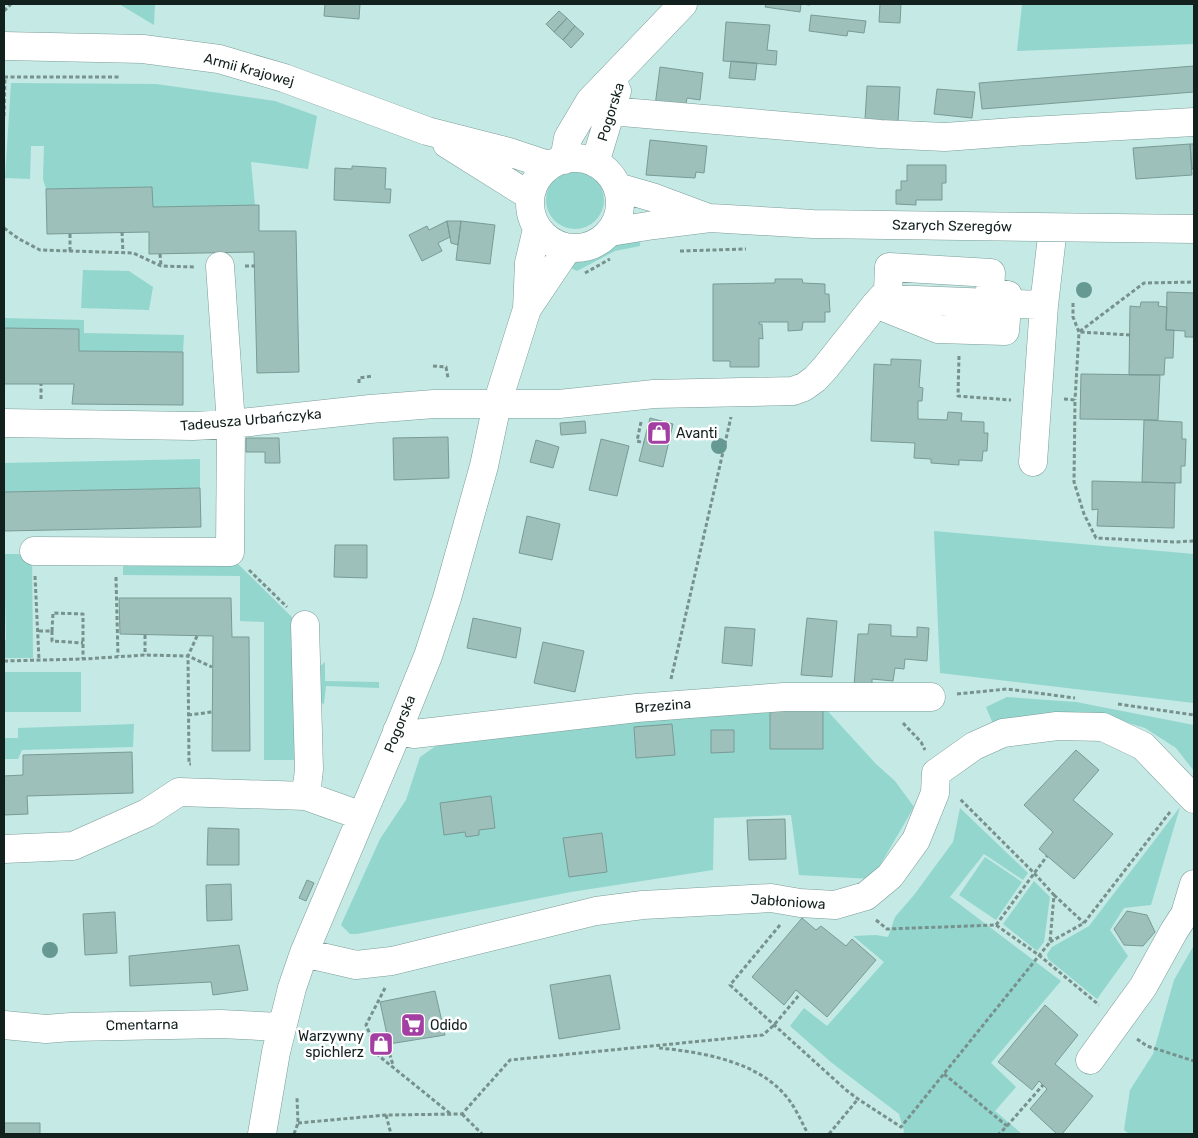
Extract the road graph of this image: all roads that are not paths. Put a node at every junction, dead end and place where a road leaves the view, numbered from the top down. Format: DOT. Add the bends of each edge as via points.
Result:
graph roads {
  1 [pos="683,4"];
  2 [pos="4,46"];
  3 [pos="627,61"];
  4 [pos="611,109"];
  5 [pos="1194,122"];
  6 [pos="427,131"];
  7 [pos="556,162"];
  8 [pos="595,163"];
  9 [pos="617,187"];
  10 [pos="530,196"];
  11 [pos="710,218"];
  12 [pos="1053,228"];
  13 [pos="537,229"];
  14 [pos="1194,229"];
  15 [pos="612,244"];
  16 [pos="568,248"];
  17 [pos="220,266"];
  18 [pos="876,304"];
  19 [pos="1008,304"];
  20 [pos="1044,305"];
  21 [pos="527,309"];
  22 [pos="498,404"];
  23 [pos="4,423"];
  24 [pos="231,424"];
  25 [pos="1033,462"];
  26 [pos="34,551"];
  27 [pos="305,625"];
  28 [pos="931,697"];
  29 [pos="397,731"];
  30 [pos="306,796"];
  31 [pos="1184,804"];
  32 [pos="362,816"];
  33 [pos="4,849"];
  34 [pos="1194,884"];
  35 [pos="304,953"];
  36 [pos="4,1025"];
  37 [pos="281,1027"];
  38 [pos="1090,1060"];
  39 [pos="262,1134"];
  1 -- 3 [label="street, Pogorska"];
  2 -- 6 [label="street, Armii Krajowej" via="143,49 219,59 284,78"];
  3 -- 4 [label="street, Pogorska"];
  3 -- 7 [label="street, Pogorska" via="590,101"];
  4 -- 5 [label="street" via="840,131 945,137"];
  4 -- 8 [label="street, Pogorska"];
  6 -- 7 [label="street, Armii Krajowej"];
  6 -- 10 [label="street, Armii Krajowej"];
  7 -- 8 [label="street" via="584,159"];
  7 -- 10 [label="street" via="538,177"];
  8 -- 9 [label="street"];
  9 -- 11 [label="street, Szarych Szeregów"];
  9 -- 15 [label="street" via="619,210"];
  10 -- 13 [label="street" via="532,219"];
  11 -- 12 [label="street, Szarych Szeregów" via="813,224"];
  11 -- 15 [label="street, Szarych Szeregów" via="654,225"];
  12 -- 14 [label="street, Szarych Szeregów"];
  12 -- 20 [label="street"];
  13 -- 16 [label="street" via="554,244"];
  13 -- 21 [label="street, Pogorska" via="529,263"];
  15 -- 16 [label="street" via="601,240 590,246"];
  16 -- 21 [label="street, Pogorska"];
  17 -- 24 [label="street"];
  18 -- 19 [label="street" via="891,299"];
  18 -- 19 [label="street" via="938,329 1004,331"];
  18 -- 22 [label="street, Tadeusza Urbańczyka" via="826,367 804,387 793,391 654,394 560,404"];
  19 -- 20 [label="street"];
  20 -- 25 [label="street"];
  21 -- 22 [label="street, Pogorska"];
  22 -- 24 [label="street, Tadeusza Urbańczyka" via="416,405"];
  22 -- 29 [label="street, Pogorska" via="447,598 428,656"];
  23 -- 24 [label="street, Tadeusza Urbańczyka"];
  24 -- 26 [label="street" via="230,552"];
  27 -- 30 [label="street" via="309,760"];
  28 -- 29 [label="street, Brzezina" via="784,697 665,706 414,734"];
  29 -- 32 [label="street, Pogorska"];
  30 -- 32 [label="street"];
  30 -- 33 [label="street" via="179,792 147,813 73,846"];
  31 -- 35 [label="street, Jabłoniowa" via="1143,746 1103,727 1057,726 1003,733 974,746 936,773 935,793 916,840 890,876 866,896 835,905 771,898 643,905 596,912 392,962 356,965"];
  32 -- 35 [label="street, Pogorska"];
  34 -- 38 [label="street" via="1185,914 1143,987 1127,1032"];
  35 -- 37 [label="street, Pogorska"];
  36 -- 37 [label="street, Cmentarna" via="46,1029 221,1024"];
  37 -- 39 [label="street, Pogorska"];
}
